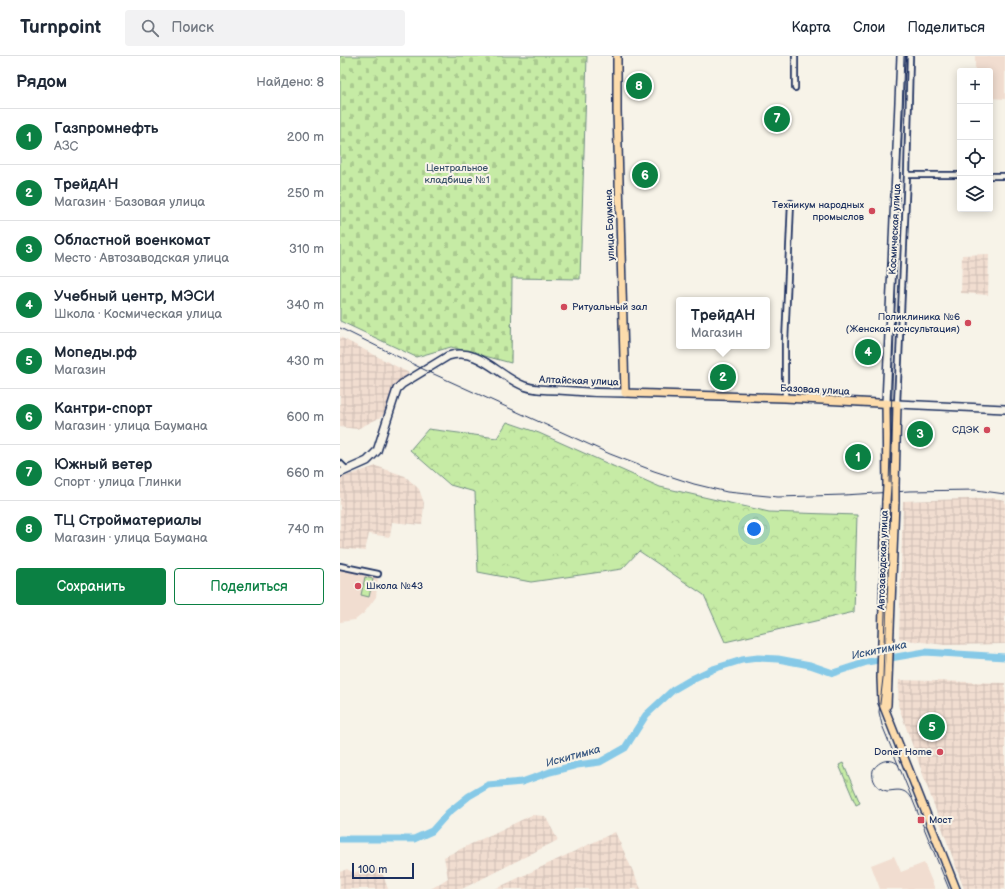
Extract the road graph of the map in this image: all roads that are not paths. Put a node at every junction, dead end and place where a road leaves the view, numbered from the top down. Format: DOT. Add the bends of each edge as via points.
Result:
graph roads {
  1 [pos="617,56"];
  2 [pos="795,56"];
  3 [pos="901,56"];
  4 [pos="910,56"];
  5 [pos="795,88"];
  6 [pos="907,175"];
  7 [pos="957,175"];
  8 [pos="993,176"];
  9 [pos="1005,176"];
  10 [pos="791,203"];
  11 [pos="625,393"];
  12 [pos="786,398"];
  13 [pos="886,403"];
  14 [pos="897,404"];
  15 [pos="1005,409"];
  16 [pos="340,463"];
  17 [pos="348,470"];
  18 [pos="340,473"];
  19 [pos="340,566"];
  20 [pos="378,574"];
  21 [pos="884,678"];
  22 [pos="956,889"];
  1 -- 11 [label="main road, улица Баумана"];
  2 -- 5 [label="street"];
  3 -- 13 [label="main road, Космическая улица"];
  4 -- 6 [label="street, Космическая улица"];
  6 -- 7 [label="street"];
  6 -- 14 [label="street, Космическая улица"];
  8 -- 9 [label="street"];
  10 -- 12 [label="street" via="785,343"];
  11 -- 12 [label="main road, Базовая улица"];
  11 -- 17 [label="main road, Алтайская улица" via="533,389 515,382 482,360 454,354 397,389 378,451 367,461"];
  12 -- 13 [label="main road, Базовая улица"];
  13 -- 14 [label="main road, Базовая улица"];
  13 -- 21 [label="main road, Автозаводская улица, bridge" via="887,486 882,632"];
  14 -- 15 [label="main road, Базовая улица"];
  14 -- 21 [label="main road, Автозаводская улица, bridge" via="890,632"];
  16 -- 17 [label="street"];
  17 -- 18 [label="main road, Алтайская улица"];
  19 -- 20 [label="street"];
  21 -- 22 [label="main road, Автозаводская улица" via="888,718"];
}
